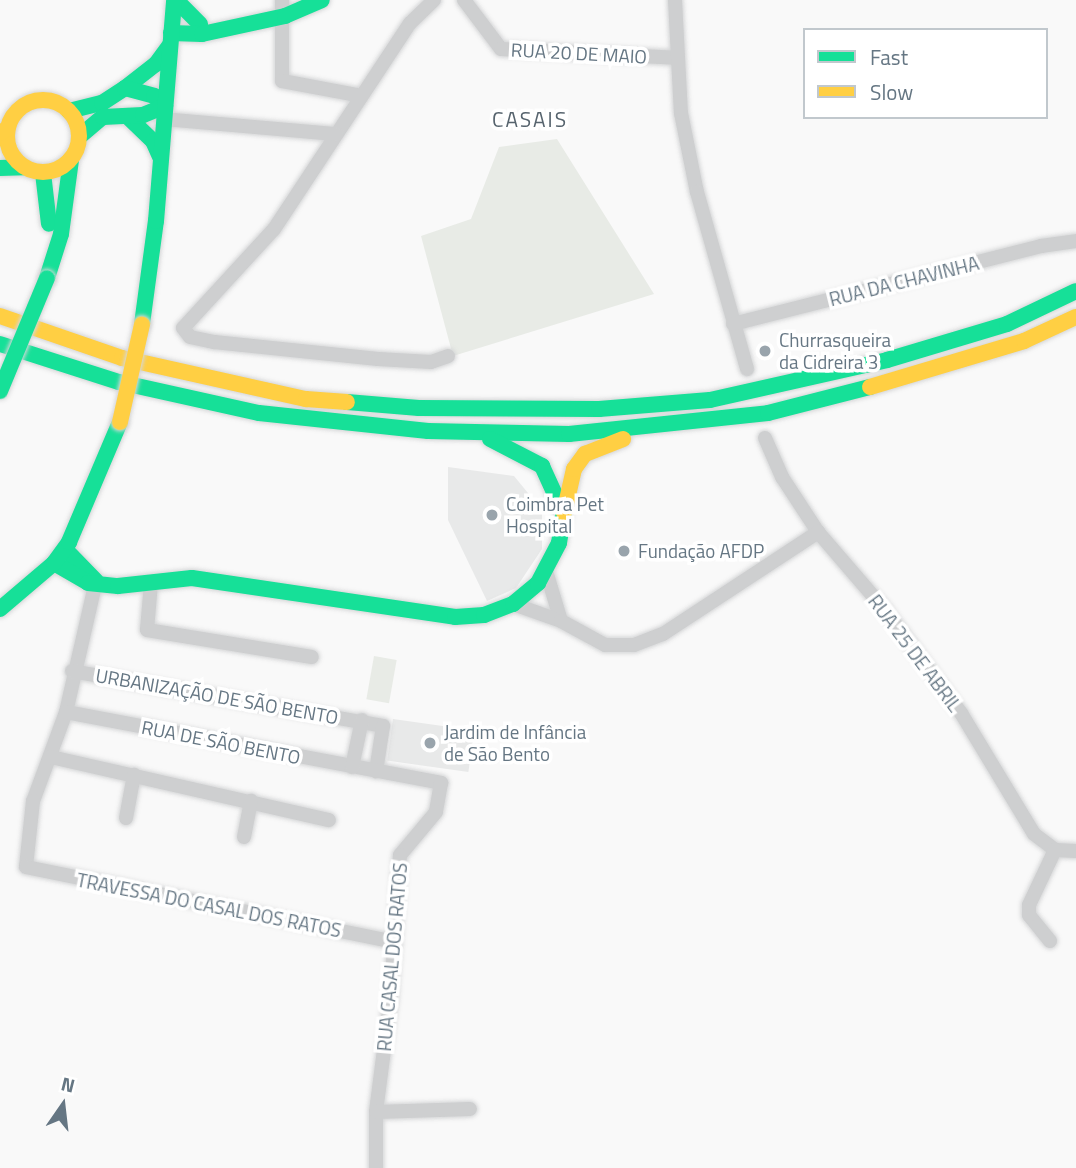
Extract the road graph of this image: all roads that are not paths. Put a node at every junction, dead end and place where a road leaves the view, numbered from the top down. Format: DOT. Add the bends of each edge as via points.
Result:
graph roads {
  1 [pos="175,0"];
  2 [pos="322,0"];
  3 [pos="434,0"];
  4 [pos="464,0"];
  5 [pos="675,0"];
  6 [pos="287,10"];
  7 [pos="201,29"];
  8 [pos="171,40"];
  9 [pos="676,58"];
  10 [pos="125,89"];
  11 [pos="362,96"];
  12 [pos="69,111"];
  13 [pos="164,112"];
  14 [pos="128,117"];
  15 [pos="336,134"];
  16 [pos="4,135"];
  17 [pos="80,136"];
  18 [pos="160,157"];
  19 [pos="71,160"];
  20 [pos="24,167"];
  21 [pos="0,168"];
  22 [pos="43,173"];
  23 [pos="1076,241"];
  24 [pos="40,276"];
  25 [pos="1076,291"];
  26 [pos="0,316"];
  27 [pos="1076,317"];
  28 [pos="733,324"];
  29 [pos="0,344"];
  30 [pos="0,356"];
  31 [pos="448,356"];
  32 [pos="747,369"];
  33 [pos="0,391"];
  34 [pos="656,428"];
  35 [pos="480,434"];
  36 [pos="765,438"];
  37 [pos="564,513"];
  38 [pos="818,533"];
  39 [pos="65,549"];
  40 [pos="54,563"];
  41 [pos="547,571"];
  42 [pos="96,581"];
  43 [pos="151,583"];
  44 [pos="553,596"];
  45 [pos="513,604"];
  46 [pos="0,609"];
  47 [pos="538,612"];
  48 [pos="561,621"];
  49 [pos="312,657"];
  50 [pos="72,671"];
  51 [pos="66,712"];
  52 [pos="362,720"];
  53 [pos="51,757"];
  54 [pos="352,766"];
  55 [pos="376,771"];
  56 [pos="134,775"];
  57 [pos="251,801"];
  58 [pos="125,818"];
  59 [pos="329,820"];
  60 [pos="244,837"];
  61 [pos="1055,850"];
  62 [pos="1076,850"];
  63 [pos="1050,941"];
  64 [pos="393,942"];
  65 [pos="470,1108"];
  66 [pos="376,1112"];
  67 [pos="376,1168"];
  1 -- 7 [label="main road"];
  1 -- 8 [label="main road"];
  2 -- 6 [label="main road"];
  3 -- 11 [label="street" via="410,23"];
  4 -- 9 [label="street, RUA 20 DE MAIO" via="501,49"];
  5 -- 9 [label="street"];
  6 -- 7 [label="main road" via="219,29"];
  6 -- 11 [label="street" via="282,81"];
  7 -- 8 [label="main road"];
  7 -- 8 [label="main road"];
  8 -- 10 [label="main road" via="156,64"];
  8 -- 13 [label="main road"];
  9 -- 28 [label="street" via="697,192"];
  10 -- 12 [label="main road" via="102,103"];
  10 -- 13 [label="main road" via="144,92"];
  11 -- 15 [label="street"];
  12 -- 16 [label="main road" via="50,101 29,103"];
  12 -- 17 [label="main road"];
  13 -- 14 [label="main road"];
  13 -- 15 [label="street"];
  13 -- 18 [label="main road"];
  14 -- 17 [label="main road" via="103,117"];
  14 -- 18 [label="main road" via="153,141"];
  15 -- 31 [label="street" via="274,229 183,330 190,337 214,342 378,359 431,362"];
  16 -- 20 [label="main road"];
  17 -- 19 [label="main road"];
  18 -- 39 [label="main road, bridge" via="142,324 120,422"];
  19 -- 22 [label="main road"];
  19 -- 24 [label="main road" via="61,234"];
  20 -- 21 [label="main road"];
  20 -- 22 [label="main road"];
  22 -- 24 [label="main road" via="50,218"];
  23 -- 28 [label="street, RUA DA CHAVINHA"];
  24 -- 30 [label="main road"];
  24 -- 33 [label="main road, bridge"];
  25 -- 26 [label="main road" via="1007,324 887,360 710,400 599,410 419,408 306,399 122,358"];
  27 -- 34 [label="main road" via="1024,341 892,382 768,413"];
  28 -- 32 [label="street"];
  29 -- 35 [label="main road" via="120,382 259,413"];
  34 -- 35 [label="main road"];
  34 -- 37 [label="main road" via="585,454 574,468"];
  35 -- 37 [label="main road" via="542,466"];
  36 -- 38 [label="street, RUA 25 DE ABRIL" via="782,477"];
  37 -- 41 [label="main road" via="559,543"];
  38 -- 48 [label="street" via="663,634 634,645 605,645"];
  38 -- 61 [label="street, RUA 25 DE ABRIL" via="885,610 961,713 1034,834"];
  39 -- 40 [label="main road"];
  39 -- 42 [label="main road"];
  40 -- 42 [label="main road" via="78,581"];
  40 -- 46 [label="main road"];
  41 -- 44 [label="street"];
  41 -- 45 [label="main road"];
  42 -- 43 [label="main road" via="118,586"];
  42 -- 50 [label="street"];
  43 -- 45 [label="main road" via="211,580 455,617 484,615"];
  43 -- 49 [label="street" via="147,630"];
  44 -- 47 [label="street" via="548,608"];
  44 -- 48 [label="street"];
  45 -- 47 [label="street"];
  47 -- 48 [label="street"];
  50 -- 51 [label="street"];
  50 -- 52 [label="street, URBANIZAÇÃO DE SÃO BENTO"];
  51 -- 53 [label="street"];
  51 -- 54 [label="street, RUA DE SÃO BENTO"];
  52 -- 54 [label="street, URBANIZAÇÃO DE SÃO BENTO"];
  52 -- 55 [label="street, URBANIZAÇÃO DE SÃO BENTO" via="383,726"];
  53 -- 56 [label="street"];
  53 -- 64 [label="street, TRAVESSA DO CASAL DOS RATOS" via="33,801 26,867"];
  54 -- 55 [label="street, RUA DE SÃO BENTO"];
  55 -- 64 [label="street, RUA CASAL DOS RATOS" via="442,783 436,812 400,855"];
  56 -- 57 [label="street"];
  56 -- 58 [label="street"];
  57 -- 59 [label="street"];
  57 -- 60 [label="street"];
  61 -- 62 [label="street"];
  61 -- 63 [label="street" via="1028,915"];
  64 -- 66 [label="street, RUA CASAL DOS RATOS"];
  65 -- 66 [label="street"];
  66 -- 67 [label="street, RUA CASAL DOS RATOS"];
}
